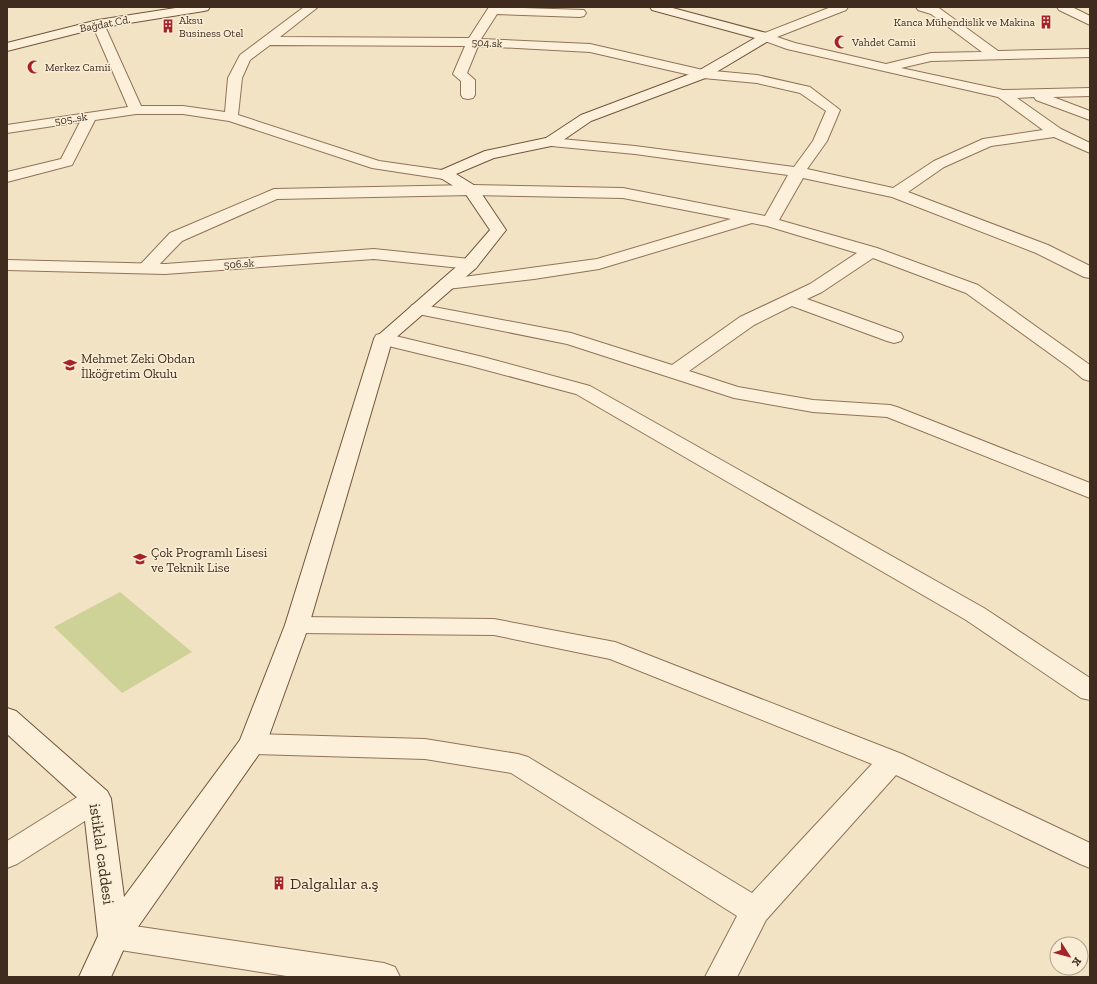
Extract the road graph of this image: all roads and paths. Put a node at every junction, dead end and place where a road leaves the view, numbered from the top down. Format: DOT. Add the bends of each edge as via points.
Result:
graph roads {
  1 [pos="204,7"];
  2 [pos="312,7"];
  3 [pos="656,7"];
  4 [pos="842,7"];
  5 [pos="922,7"];
  6 [pos="1063,7"];
  7 [pos="494,8"];
  8 [pos="582,10"];
  9 [pos="1090,21"];
  10 [pos="98,24"];
  11 [pos="573,27"];
  12 [pos="766,37"];
  13 [pos="582,38"];
  14 [pos="269,41"];
  15 [pos="473,42"];
  16 [pos="7,47"];
  17 [pos="590,48"];
  18 [pos="1090,53"];
  19 [pos="996,56"];
  20 [pos="884,68"];
  21 [pos="703,74"];
  22 [pos="1090,92"];
  23 [pos="1003,94"];
  24 [pos="1032,94"];
  25 [pos="468,95"];
  26 [pos="136,110"];
  27 [pos="1090,116"];
  28 [pos="90,117"];
  29 [pos="231,117"];
  30 [pos="7,129"];
  31 [pos="1056,132"];
  32 [pos="551,142"];
  33 [pos="1090,149"];
  34 [pos="798,172"];
  35 [pos="444,174"];
  36 [pos="7,177"];
  37 [pos="471,190"];
  38 [pos="896,193"];
  39 [pos="752,218"];
  40 [pos="770,222"];
  41 [pos="870,252"];
  42 [pos="470,264"];
  43 [pos="7,265"];
  44 [pos="146,268"];
  45 [pos="1090,273"];
  46 [pos="447,284"];
  47 [pos="792,300"];
  48 [pos="418,309"];
  49 [pos="894,337"];
  50 [pos="383,339"];
  51 [pos="1086,366"];
  52 [pos="674,373"];
  53 [pos="1090,491"];
  54 [pos="298,626"];
  55 [pos="1090,691"];
  56 [pos="7,718"];
  57 [pos="252,744"];
  58 [pos="892,761"];
  59 [pos="97,799"];
  60 [pos="7,856"];
  61 [pos="1090,856"];
  62 [pos="755,911"];
  63 [pos="114,936"];
  64 [pos="95,977"];
  65 [pos="384,977"];
  66 [pos="721,977"];
  1 -- 10 [label="street, Bağdat Cd."];
  2 -- 14 [label="street"];
  3 -- 12 [label="street"];
  4 -- 12 [label="street"];
  5 -- 19 [label="street" via="935,11"];
  6 -- 9 [label="street"];
  7 -- 8 [label="street"];
  7 -- 15 [label="street"];
  8 -- 11 [label="street"];
  10 -- 16 [label="street, Bağdat Cd."];
  10 -- 26 [label="street"];
  12 -- 20 [label="street" via="791,46"];
  12 -- 21 [label="street"];
  13 -- 17 [label="street"];
  14 -- 15 [label="street, 504.sk"];
  14 -- 29 [label="street" via="245,58 235,78"];
  15 -- 17 [label="street, 504.sk"];
  15 -- 25 [label="street" via="460,74 468,80"];
  17 -- 21 [label="street, 504.sk"];
  18 -- 19 [label="street"];
  19 -- 20 [label="street" via="931,57"];
  20 -- 23 [label="street"];
  21 -- 32 [label="street" via="586,118"];
  21 -- 34 [label="street, 504.sk" via="757,79 805,90 833,110 820,141"];
  22 -- 24 [label="street"];
  23 -- 24 [label="street"];
  23 -- 31 [label="street"];
  24 -- 27 [label="street"];
  26 -- 28 [label="street, 505..sk"];
  26 -- 29 [label="street, 505..sk" via="183,110"];
  28 -- 30 [label="street, 505..sk"];
  28 -- 36 [label="street" via="67,162"];
  29 -- 35 [label="street, 505..sk" via="377,165"];
  31 -- 33 [label="street"];
  31 -- 38 [label="street" via="988,142 939,164"];
  32 -- 34 [label="street" via="635,150"];
  32 -- 35 [label="street" via="490,154"];
  34 -- 38 [label="street"];
  34 -- 40 [label="street"];
  35 -- 37 [label="street"];
  37 -- 39 [label="street" via="623,192"];
  37 -- 42 [label="street" via="498,230"];
  37 -- 44 [label="street" via="274,194 176,237"];
  38 -- 45 [label="street" via="1042,250"];
  39 -- 40 [label="street"];
  39 -- 46 [label="street" via="599,264"];
  40 -- 41 [label="street"];
  41 -- 47 [label="street" via="816,288"];
  41 -- 51 [label="street" via="972,289"];
  42 -- 44 [label="street, 506.sk" via="374,254 165,269"];
  42 -- 46 [label="street"];
  43 -- 44 [label="street, 506.sk"];
  46 -- 48 [label="street"];
  47 -- 49 [label="street"];
  47 -- 52 [label="street" via="747,321"];
  48 -- 50 [label="street"];
  48 -- 52 [label="street" via="571,339"];
  50 -- 54 [label="street"];
  50 -- 55 [label="street" via="583,390 975,614"];
  52 -- 53 [label="street" via="734,392 813,406 890,411"];
  54 -- 57 [label="street"];
  54 -- 58 [label="street" via="494,627 615,651"];
  56 -- 59 [label="street, istiklal caddesi"];
  57 -- 62 [label="street" via="425,749 518,764"];
  57 -- 63 [label="street"];
  58 -- 61 [label="street"];
  58 -- 62 [label="street"];
  59 -- 60 [label="street"];
  59 -- 63 [label="street, istiklal caddesi"];
  62 -- 66 [label="street"];
  63 -- 64 [label="street"];
  63 -- 65 [label="street"];
}
